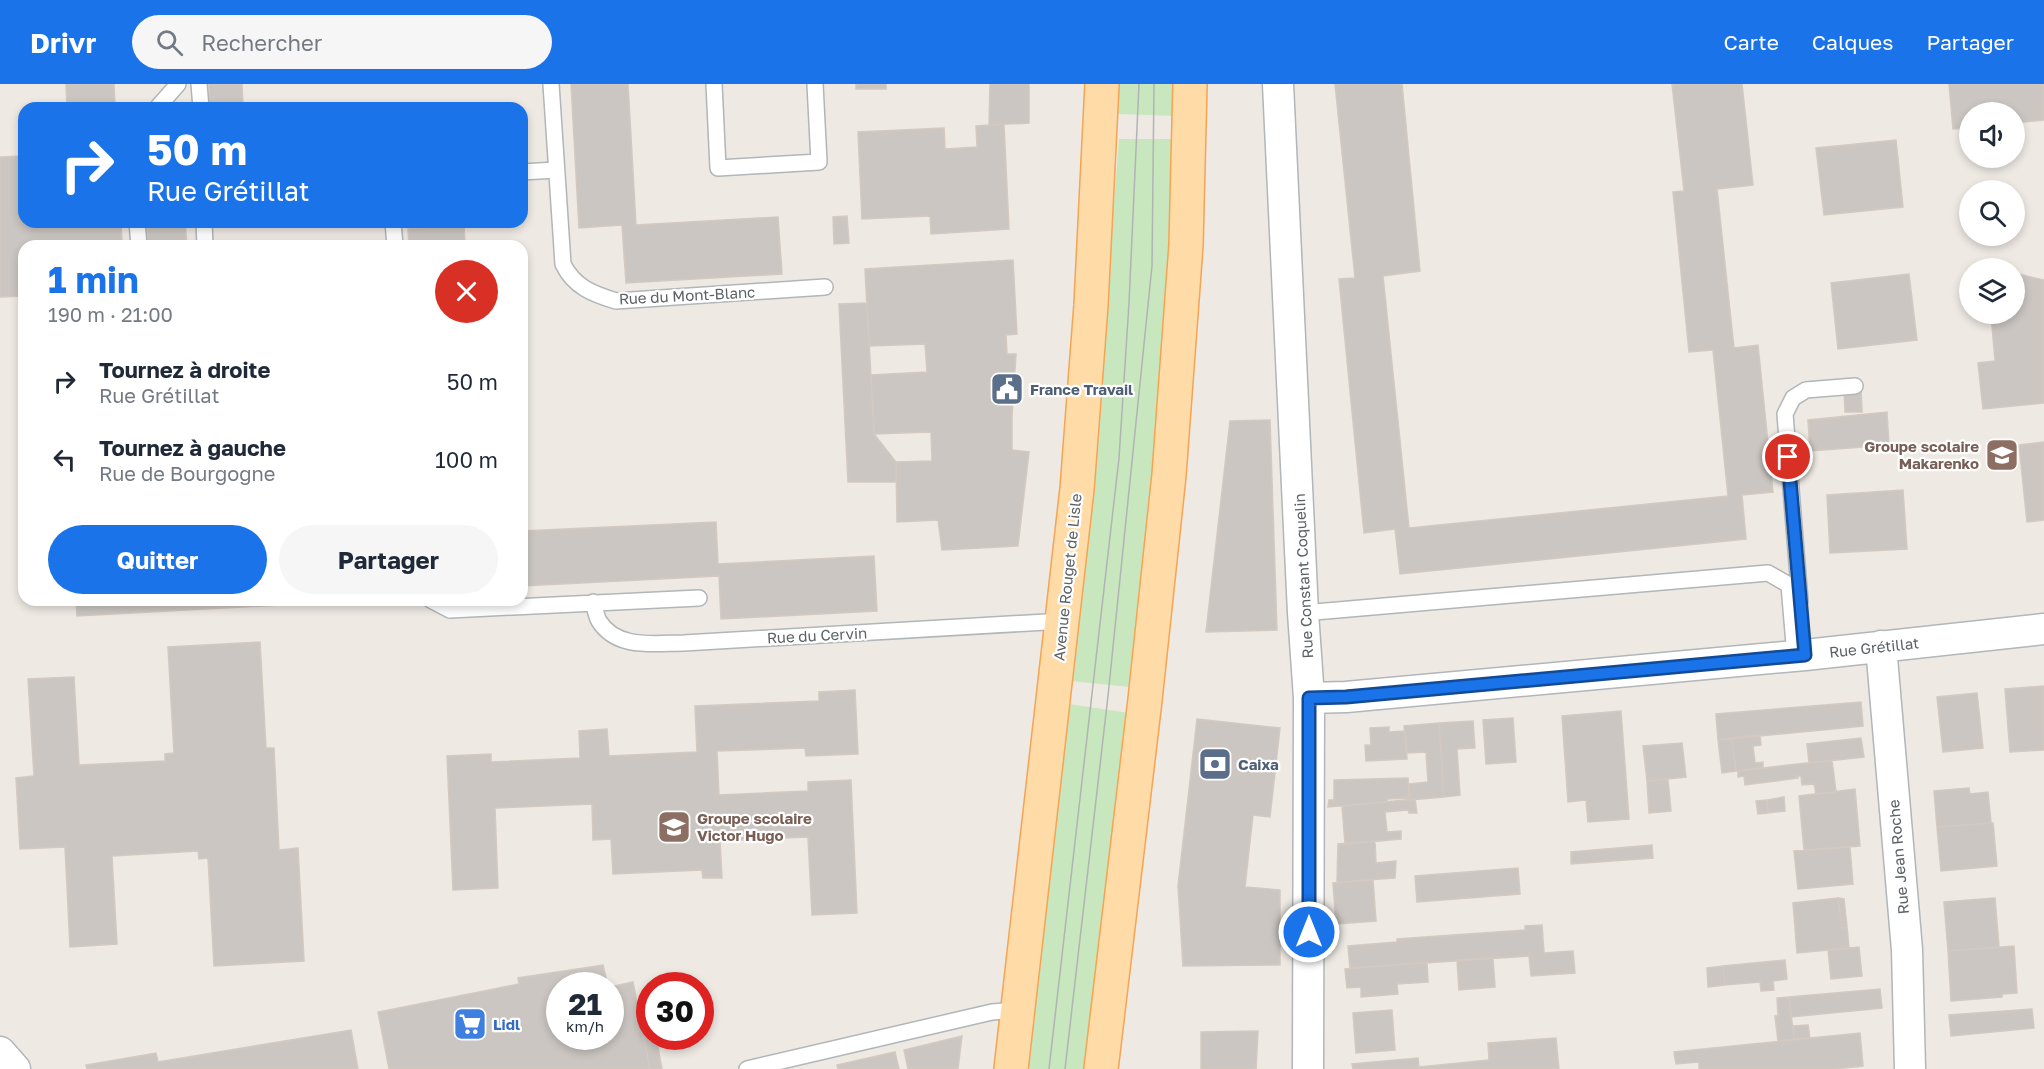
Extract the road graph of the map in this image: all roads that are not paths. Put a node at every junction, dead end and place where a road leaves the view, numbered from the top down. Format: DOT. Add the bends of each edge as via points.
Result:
graph roads {
  1 [pos="177,84"];
  2 [pos="199,84"];
  3 [pos="551,84"];
  4 [pos="714,84"];
  5 [pos="815,84"];
  6 [pos="1102,84"];
  7 [pos="1190,84"];
  8 [pos="1278,84"];
  9 [pos="162,102"];
  10 [pos="200,102"];
  11 [pos="556,170"];
  12 [pos="528,172"];
  13 [pos="825,287"];
  14 [pos="1856,387"];
  15 [pos="699,598"];
  16 [pos="593,602"];
  17 [pos="442,606"];
  18 [pos="522,606"];
  19 [pos="528,606"];
  20 [pos="1303,613"];
  21 [pos="1063,621"];
  22 [pos="2044,629"];
  23 [pos="1881,646"];
  24 [pos="1800,655"];
  25 [pos="1309,698"];
  26 [pos="1018,1010"];
  27 [pos="0,1052"];
  28 [pos="15,1069"];
  29 [pos="747,1069"];
  30 [pos="1011,1069"];
  31 [pos="1101,1069"];
  32 [pos="1308,1069"];
  33 [pos="1910,1069"];
  1 -- 9 [label="lane"];
  2 -- 10 [label="lane"];
  3 -- 11 [label="lane, Rue du Mont-Blanc"];
  4 -- 5 [label="lane" via="718,168 819,162"];
  6 -- 21 [label="main road, Avenue Rouget de Lisle" via="1090,316"];
  7 -- 31 [label="main road" via="1186,245 1169,475"];
  8 -- 20 [label="street, Rue Constant Coquelin"];
  11 -- 12 [label="lane"];
  11 -- 13 [label="lane, Rue du Mont-Blanc" via="563,264 568,275 585,291 616,301"];
  14 -- 24 [label="lane" via="1806,390 1792,398 1785,414"];
  15 -- 16 [label="lane"];
  16 -- 19 [label="lane"];
  16 -- 21 [label="lane, Rue du Cervin" via="599,621 628,643"];
  17 -- 18 [label="lane" via="450,610"];
  20 -- 24 [label="lane" via="1768,573 1789,585"];
  20 -- 25 [label="street, Rue Constant Coquelin"];
  21 -- 26 [label="main road, Avenue Rouget de Lisle"];
  22 -- 23 [label="street, Rue Grétillat"];
  23 -- 24 [label="street, Rue Grétillat"];
  23 -- 33 [label="street, Rue Jean Roche" via="1907,950"];
  24 -- 25 [label="street, Rue Grétillat"];
  25 -- 32 [label="street, Rue Constant Coquelin"];
  26 -- 29 [label="lane" via="993,1012"];
  26 -- 30 [label="main road, Avenue Rouget de Lisle"];
  27 -- 28 [label="street"];
}
